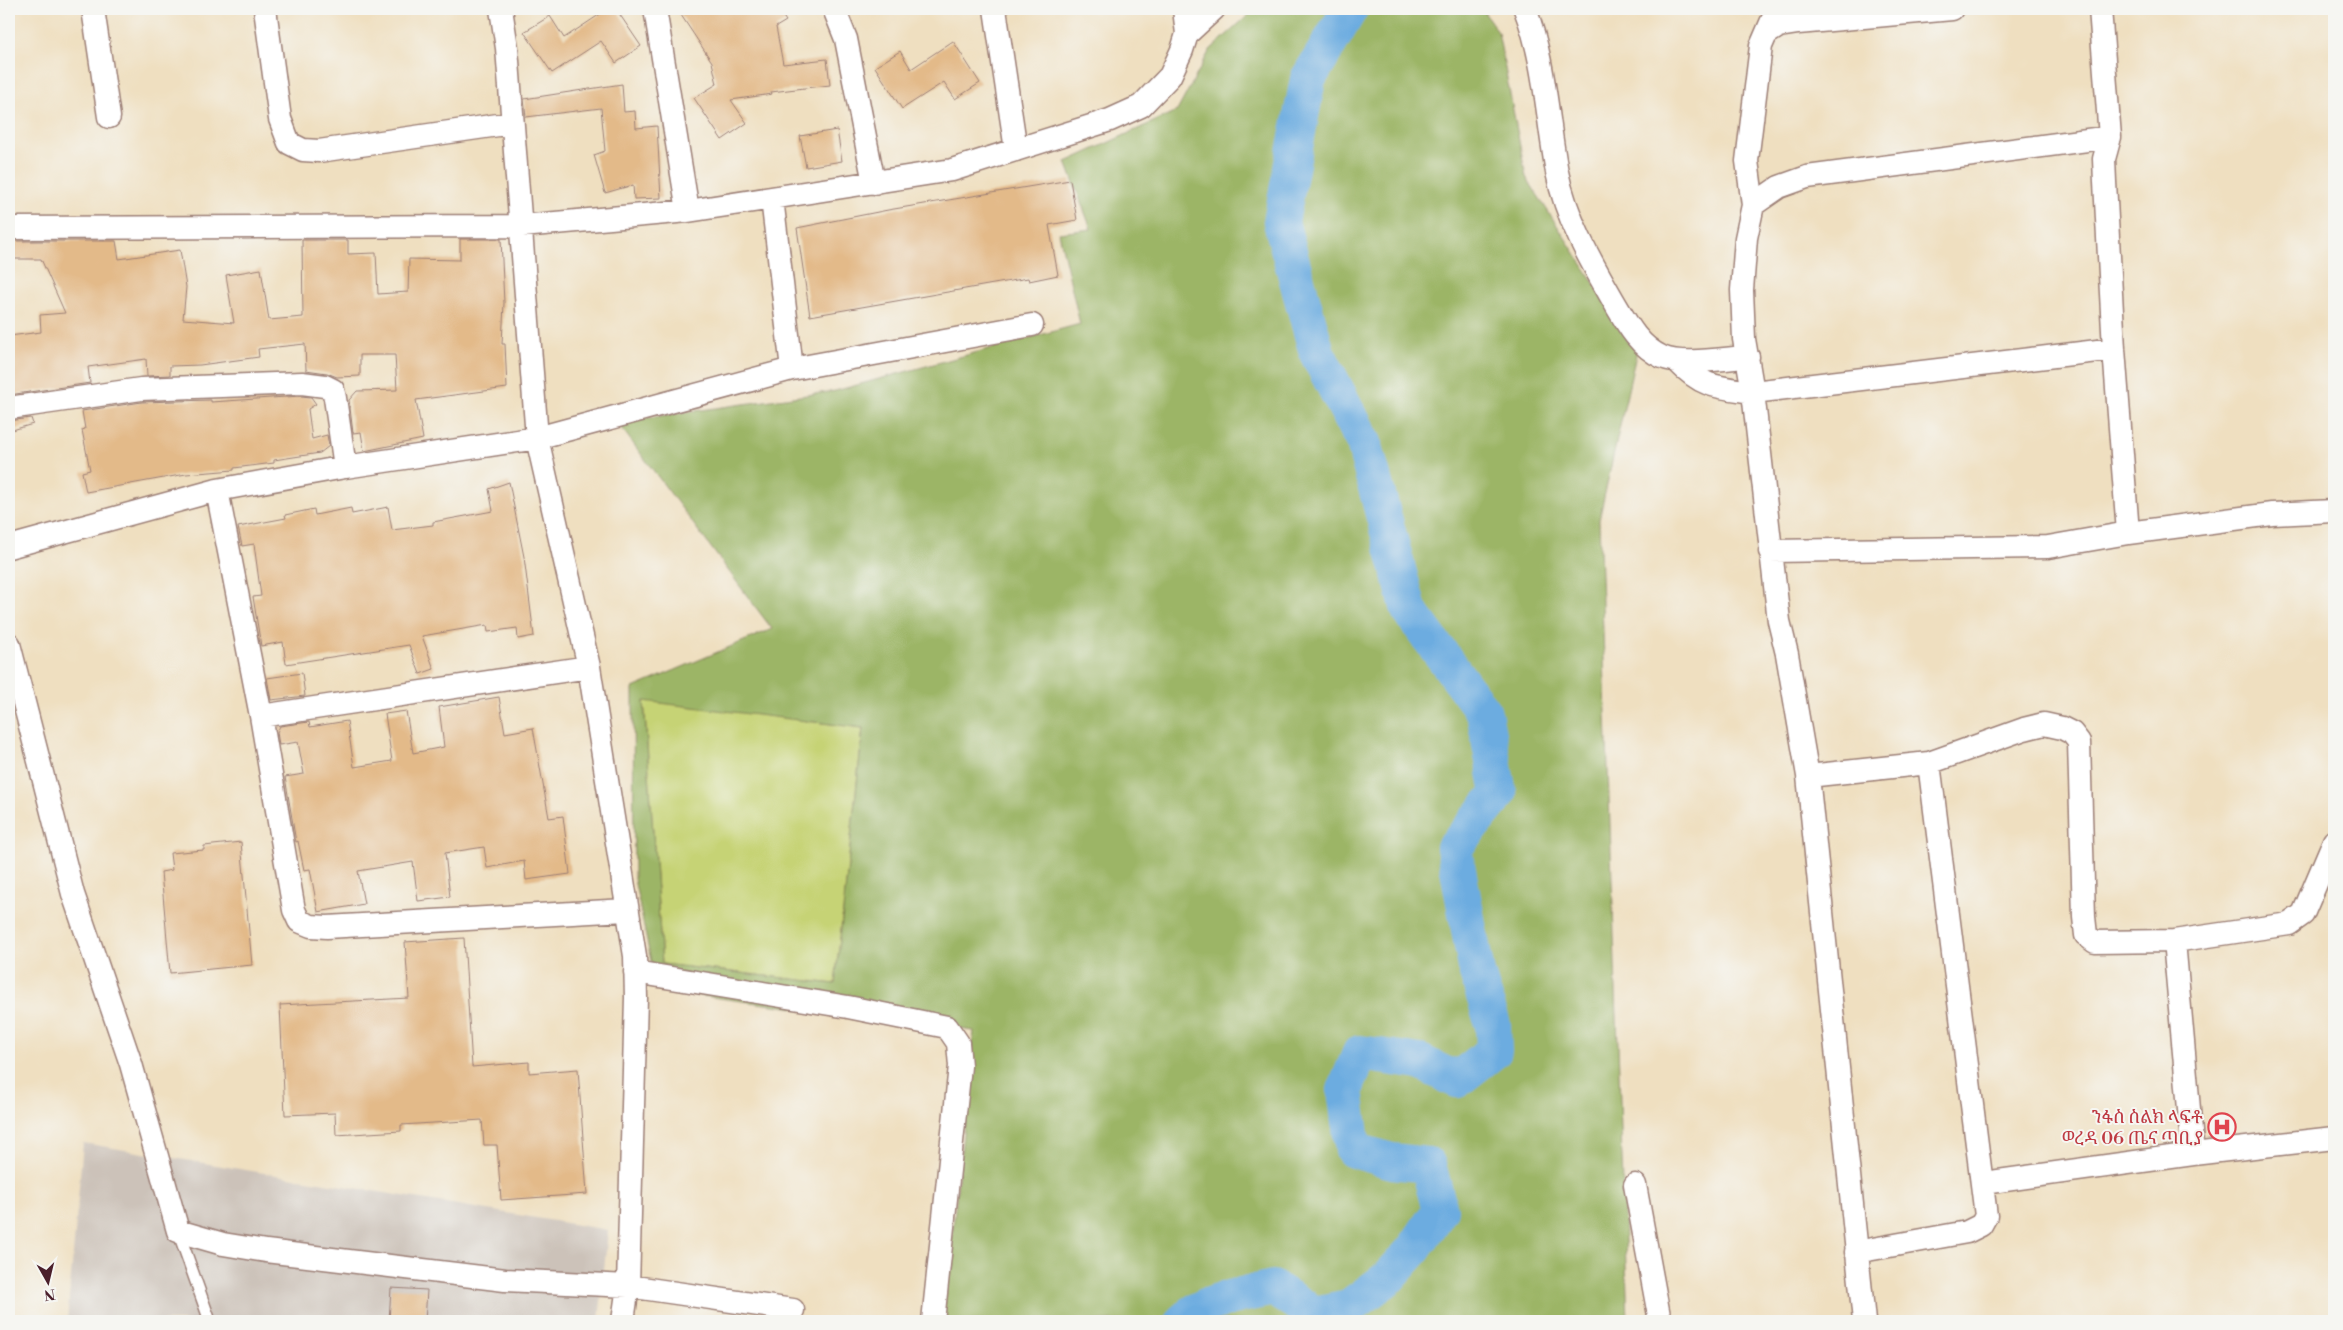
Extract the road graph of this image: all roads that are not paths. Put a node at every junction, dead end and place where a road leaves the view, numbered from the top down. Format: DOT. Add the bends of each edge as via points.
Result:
graph roads {
  1 [pos="93,9"];
  2 [pos="264,9"];
  3 [pos="501,9"];
  4 [pos="655,9"];
  5 [pos="834,9"];
  6 [pos="995,9"];
  7 [pos="1184,9"];
  8 [pos="1214,9"];
  9 [pos="1525,9"];
  10 [pos="1777,9"];
  11 [pos="1952,9"];
  12 [pos="2100,9"];
  13 [pos="1768,33"];
  14 [pos="1187,34"];
  15 [pos="109,116"];
  16 [pos="512,123"];
  17 [pos="2110,137"];
  18 [pos="1016,150"];
  19 [pos="874,183"];
  20 [pos="772,198"];
  21 [pos="1753,205"];
  22 [pos="688,211"];
  23 [pos="522,226"];
  24 [pos="9,228"];
  25 [pos="1032,325"];
  26 [pos="2114,349"];
  27 [pos="1748,357"];
  28 [pos="1677,361"];
  29 [pos="792,369"];
  30 [pos="1753,392"];
  31 [pos="9,408"];
  32 [pos="537,438"];
  33 [pos="345,467"];
  34 [pos="217,490"];
  35 [pos="2334,511"];
  36 [pos="2128,533"];
  37 [pos="9,548"];
  38 [pos="1770,551"];
  39 [pos="9,644"];
  40 [pos="589,667"];
  41 [pos="261,716"];
  42 [pos="1929,764"];
  43 [pos="1808,776"];
  44 [pos="2334,841"];
  45 [pos="626,910"];
  46 [pos="2174,941"];
  47 [pos="635,972"];
  48 [pos="2334,1138"];
  49 [pos="2193,1154"];
  50 [pos="1984,1183"];
  51 [pos="1635,1185"];
  52 [pos="178,1231"];
  53 [pos="1856,1252"];
  54 [pos="628,1286"];
  55 [pos="793,1310"];
  56 [pos="210,1321"];
  57 [pos="623,1321"];
  58 [pos="932,1321"];
  59 [pos="1660,1321"];
  60 [pos="1864,1321"];
  1 -- 15 [label="street"];
  2 -- 16 [label="street" via="280,119 289,142 303,150 319,151"];
  3 -- 16 [label="street"];
  4 -- 22 [label="street"];
  5 -- 19 [label="street" via="846,39"];
  6 -- 18 [label="street"];
  7 -- 14 [label="street"];
  8 -- 14 [label="street"];
  9 -- 28 [label="street" via="1536,36 1557,174 1573,222 1628,326 1643,345 1662,357"];
  10 -- 13 [label="street"];
  11 -- 13 [label="street" via="1798,23 1779,26"];
  12 -- 17 [label="street"];
  13 -- 21 [label="street" via="1761,46 1747,160"];
  14 -- 18 [label="street" via="1170,76 1141,106 1110,120"];
  16 -- 23 [label="street"];
  17 -- 21 [label="street" via="1807,177 1779,188"];
  17 -- 26 [label="street" via="2104,158"];
  18 -- 19 [label="street" via="952,170"];
  19 -- 20 [label="street"];
  20 -- 22 [label="street"];
  20 -- 29 [label="street"];
  21 -- 27 [label="street" via="1746,238 1742,290"];
  22 -- 23 [label="street"];
  23 -- 24 [label="street"];
  23 -- 32 [label="street"];
  25 -- 29 [label="street"];
  26 -- 30 [label="street"];
  26 -- 36 [label="street"];
  27 -- 28 [label="street"];
  27 -- 30 [label="street"];
  28 -- 30 [label="street" via="1693,377 1716,387"];
  29 -- 32 [label="street"];
  30 -- 38 [label="street"];
  31 -- 33 [label="street" via="141,389 237,384 325,386 333,390 335,398"];
  32 -- 33 [label="street"];
  32 -- 40 [label="street"];
  33 -- 34 [label="street"];
  34 -- 37 [label="street"];
  34 -- 41 [label="street"];
  35 -- 36 [label="street" via="2272,514"];
  36 -- 38 [label="street" via="2048,547"];
  38 -- 43 [label="street" via="1779,621"];
  39 -- 52 [label="street" via="73,894 131,1064"];
  40 -- 41 [label="street"];
  40 -- 45 [label="street"];
  41 -- 45 [label="street" via="294,910 299,921 327,927"];
  42 -- 43 [label="street"];
  42 -- 46 [label="street" via="2044,724 2072,733 2079,742 2086,934 2095,942"];
  42 -- 50 [label="street"];
  43 -- 53 [label="street"];
  44 -- 46 [label="street" via="2303,914 2289,924"];
  45 -- 47 [label="street"];
  46 -- 49 [label="street"];
  47 -- 54 [label="street"];
  47 -- 58 [label="street" via="947,1026 958,1043 960,1066"];
  48 -- 49 [label="street"];
  49 -- 50 [label="street"];
  50 -- 53 [label="street" via="1986,1216 1981,1225 1966,1232"];
  51 -- 59 [label="street"];
  52 -- 54 [label="street" via="223,1244 505,1280"];
  52 -- 56 [label="lane"];
  53 -- 60 [label="street"];
  54 -- 55 [label="street"];
  54 -- 57 [label="street"];
}
